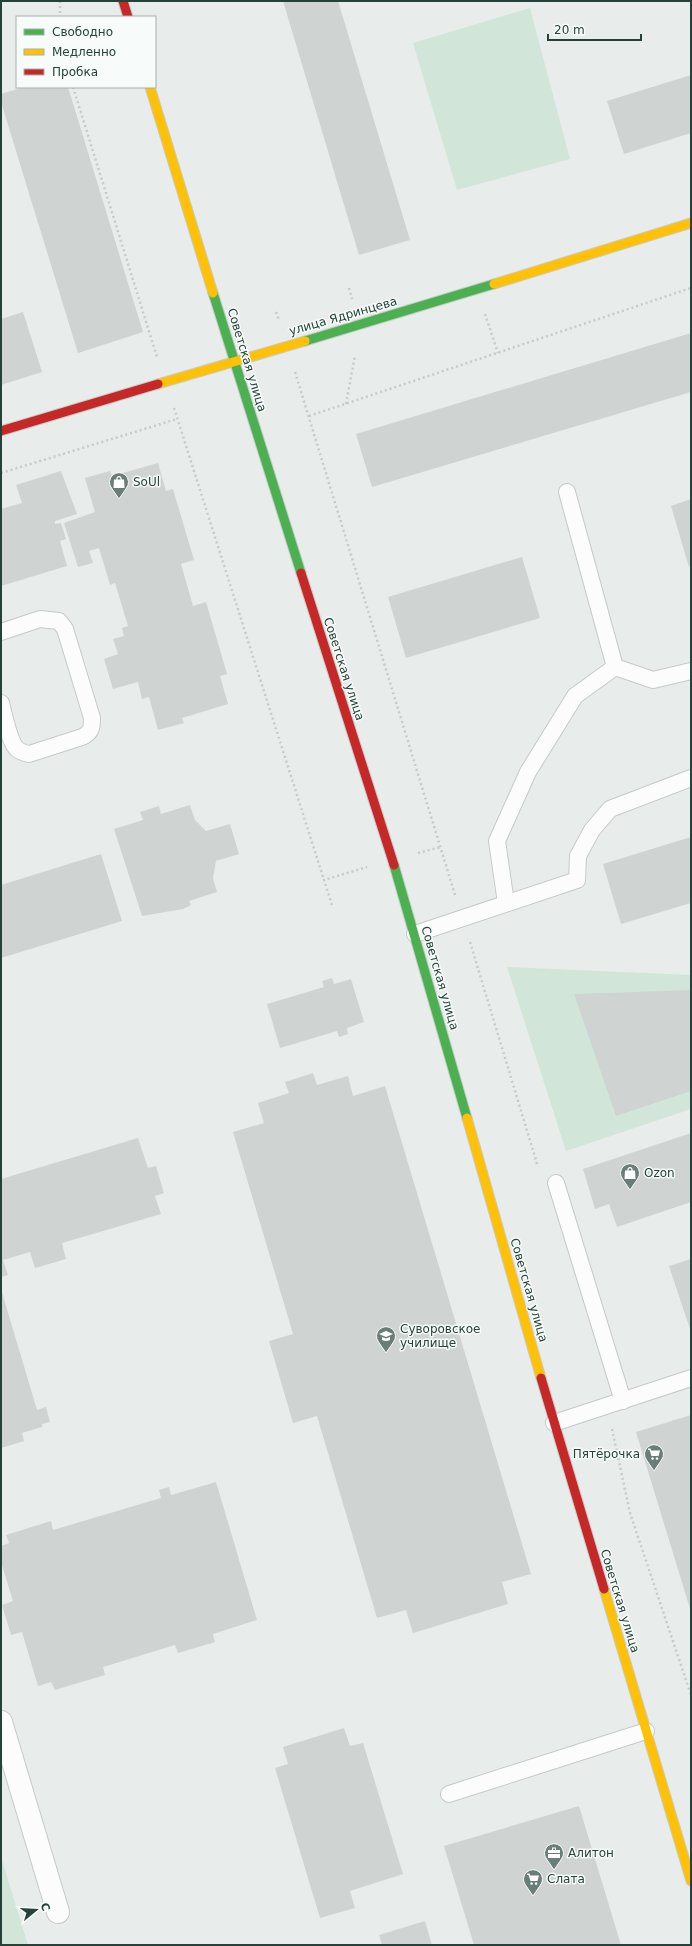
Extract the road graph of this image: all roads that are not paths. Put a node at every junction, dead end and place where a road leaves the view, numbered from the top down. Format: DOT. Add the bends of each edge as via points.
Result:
graph roads {
  1 [pos="123,1"];
  2 [pos="128,16"];
  3 [pos="150,88"];
  4 [pos="691,223"];
  5 [pos="234,361"];
  6 [pos="1,431"];
  7 [pos="567,492"];
  8 [pos="1,632"];
  9 [pos="615,667"];
  10 [pos="691,670"];
  11 [pos="1,702"];
  12 [pos="691,778"];
  13 [pos="506,904"];
  14 [pos="415,934"];
  15 [pos="556,1183"];
  16 [pos="691,1378"];
  17 [pos="624,1401"];
  18 [pos="554,1423"];
  19 [pos="1,1722"];
  20 [pos="646,1730"];
  21 [pos="449,1794"];
  22 [pos="691,1881"];
  23 [pos="58,1912"];
  1 -- 2 [label="main road"];
  3 -- 5 [label="main road, Советская улица"];
  4 -- 5 [label="main road, улица Ядринцева"];
  5 -- 6 [label="main road, улица Ядринцева"];
  5 -- 14 [label="main road, Советская улица"];
  7 -- 9 [label="lane"];
  8 -- 11 [label="lane" via="40,619 59,621 65,629 92,718 92,726 89,734 82,737 29,754 23,753 13,743"];
  9 -- 10 [label="lane" via="653,680"];
  9 -- 13 [label="lane" via="574,696 528,772 497,841"];
  12 -- 13 [label="lane" via="610,810 592,830 578,856 577,880"];
  13 -- 14 [label="lane"];
  14 -- 18 [label="main road, Советская улица"];
  15 -- 17 [label="lane"];
  16 -- 17 [label="lane"];
  17 -- 18 [label="lane"];
  18 -- 20 [label="main road, Советская улица"];
  19 -- 23 [label="street"];
  20 -- 21 [label="lane"];
  20 -- 22 [label="main road, Советская улица"];
}
